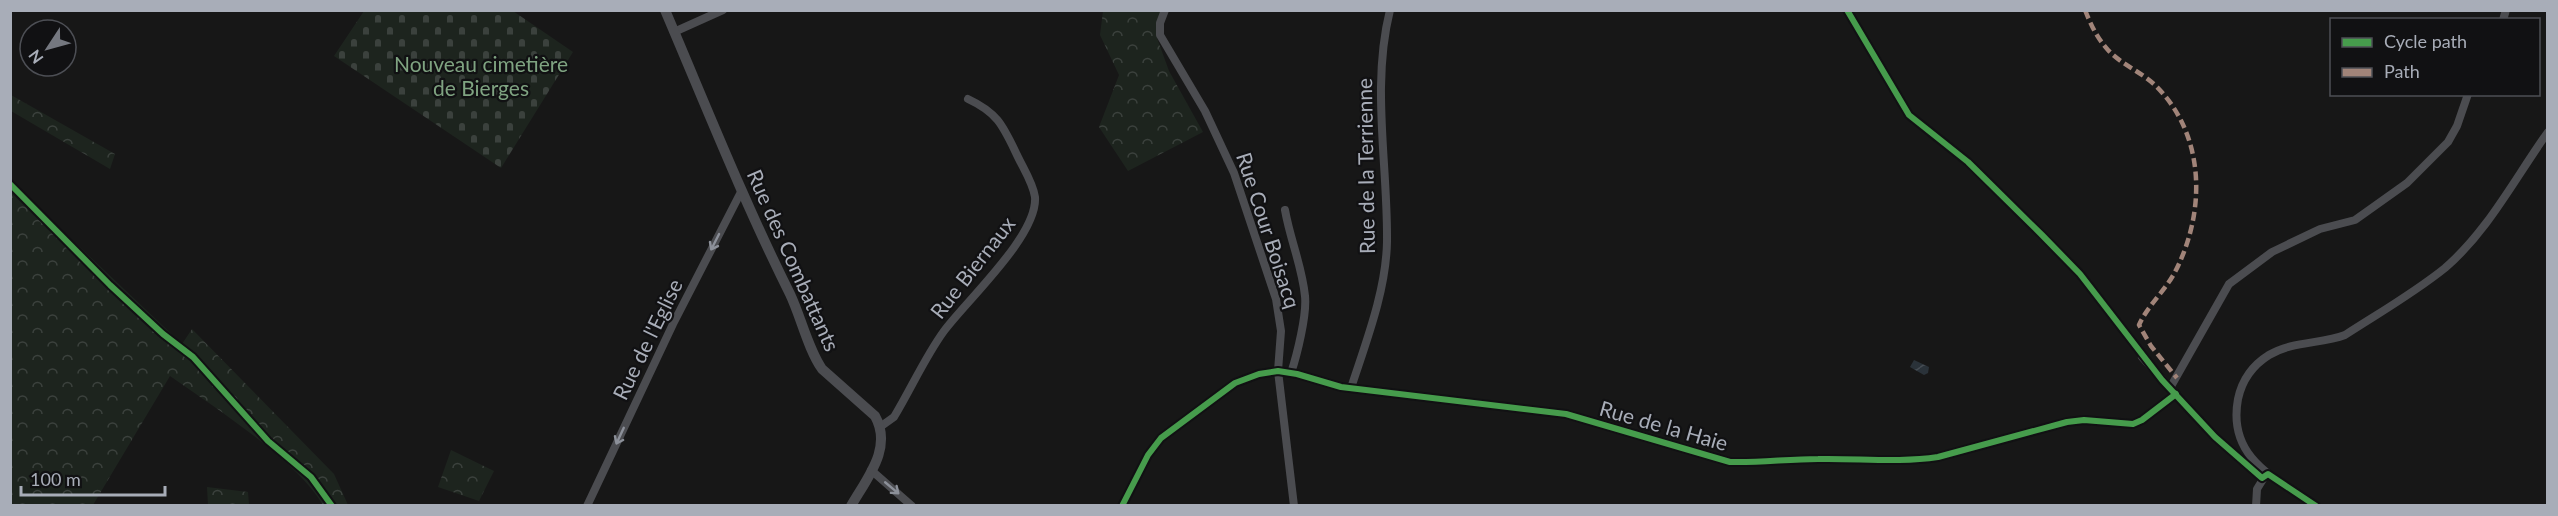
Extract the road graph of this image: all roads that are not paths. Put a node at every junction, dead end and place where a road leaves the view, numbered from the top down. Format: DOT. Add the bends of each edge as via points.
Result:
graph roads {
  1 [pos="665,10"];
  2 [pos="723,10"];
  3 [pos="1165,10"];
  4 [pos="1390,10"];
  5 [pos="674,32"];
  6 [pos="2467,96"];
  7 [pos="968,99"];
  8 [pos="2547,132"];
  9 [pos="742,190"];
  10 [pos="1285,210"];
  11 [pos="2142,357"];
  12 [pos="1278,371"];
  13 [pos="1291,373"];
  14 [pos="1351,388"];
  15 [pos="2173,391"];
  16 [pos="880,427"];
  17 [pos="871,470"];
  18 [pos="2265,476"];
  19 [pos="587,506"];
  20 [pos="850,506"];
  21 [pos="912,506"];
  22 [pos="1122,506"];
  23 [pos="1294,506"];
  24 [pos="2256,506"];
  25 [pos="2316,506"];
  1 -- 5 [label="street, Rue des Combattants"];
  2 -- 5 [label="street"];
  3 -- 12 [label="street, Rue Cour Boisacq" via="1160,35 1205,111 1234,173 1276,299 1281,331"];
  4 -- 14 [label="street, Rue de la Terrienne" via="1381,57 1386,256"];
  5 -- 9 [label="street, Rue des Combattants"];
  6 -- 15 [label="street" via="2448,142 2394,193 2355,220 2320,229 2272,252 2229,284"];
  7 -- 16 [label="street, Rue Biernaux" via="999,119 1028,177 1034,207 1023,236 948,325 894,417"];
  8 -- 18 [label="street" via="2516,182 2446,267 2345,335 2271,354 2250,372 2240,392 2236,423 2243,448"];
  9 -- 16 [label="street, Rue des Combattants" via="806,331 815,360 874,416"];
  9 -- 19 [label="street, Rue de l'Eglise, one-way"];
  10 -- 13 [label="street" via="1306,298"];
  11 -- 15 [label="street"];
  12 -- 13 [label="street, Rue de la Haie"];
  12 -- 22 [label="street" via="1235,383 1166,434 1148,455"];
  12 -- 23 [label="street, Rue Cour Boisacq"];
  13 -- 14 [label="street, Rue de la Haie"];
  14 -- 15 [label="street, Rue de la Haie" via="1566,414 1730,462 1938,457 2067,422 2133,424"];
  15 -- 18 [label="street" via="2215,437"];
  16 -- 17 [label="street" via="880,453"];
  17 -- 20 [label="street"];
  17 -- 21 [label="street, one-way"];
  18 -- 24 [label="street" via="2257,489"];
  18 -- 25 [label="street"];
}
